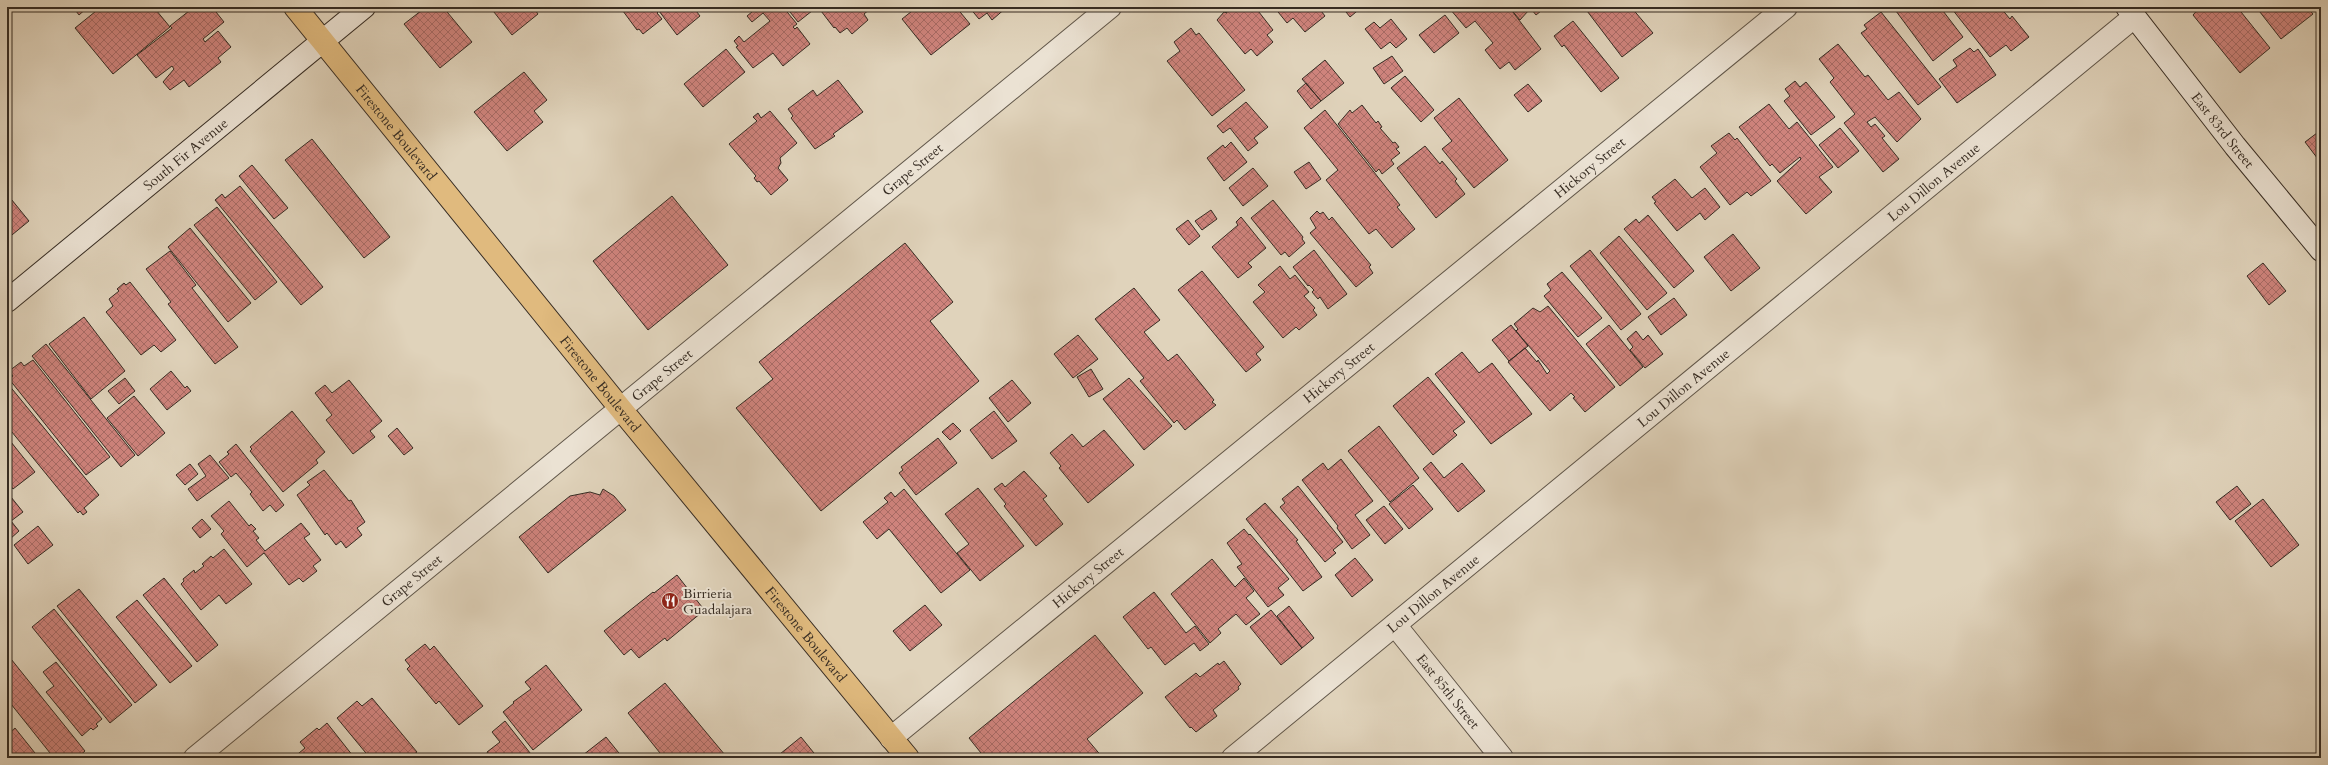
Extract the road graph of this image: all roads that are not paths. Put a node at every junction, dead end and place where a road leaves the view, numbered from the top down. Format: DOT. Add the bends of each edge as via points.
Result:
graph roads {
  1 [pos="295,7"];
  2 [pos="364,7"];
  3 [pos="1110,7"];
  4 [pos="1786,7"];
  5 [pos="2131,12"];
  6 [pos="322,42"];
  7 [pos="2321,250"];
  8 [pos="7,301"];
  9 [pos="620,408"];
  10 [pos="1394,625"];
  11 [pos="891,738"];
  12 [pos="195,758"];
  13 [pos="908,758"];
  14 [pos="1233,758"];
  15 [pos="1502,758"];
  1 -- 6 [label="main road, Firestone Boulevard"];
  2 -- 6 [label="street, South Fir Avenue"];
  3 -- 9 [label="street, Grape Street"];
  4 -- 11 [label="street, Hickory Street"];
  5 -- 7 [label="street, East 83rd Street" via="2230,140"];
  5 -- 10 [label="street, Lou Dillon Avenue"];
  6 -- 8 [label="street, South Fir Avenue"];
  6 -- 9 [label="main road, Firestone Boulevard"];
  9 -- 11 [label="main road, Firestone Boulevard"];
  9 -- 12 [label="street, Grape Street"];
  10 -- 14 [label="street, Lou Dillon Avenue"];
  10 -- 15 [label="street, East 85th Street"];
  11 -- 13 [label="main road, Firestone Boulevard"];
}
